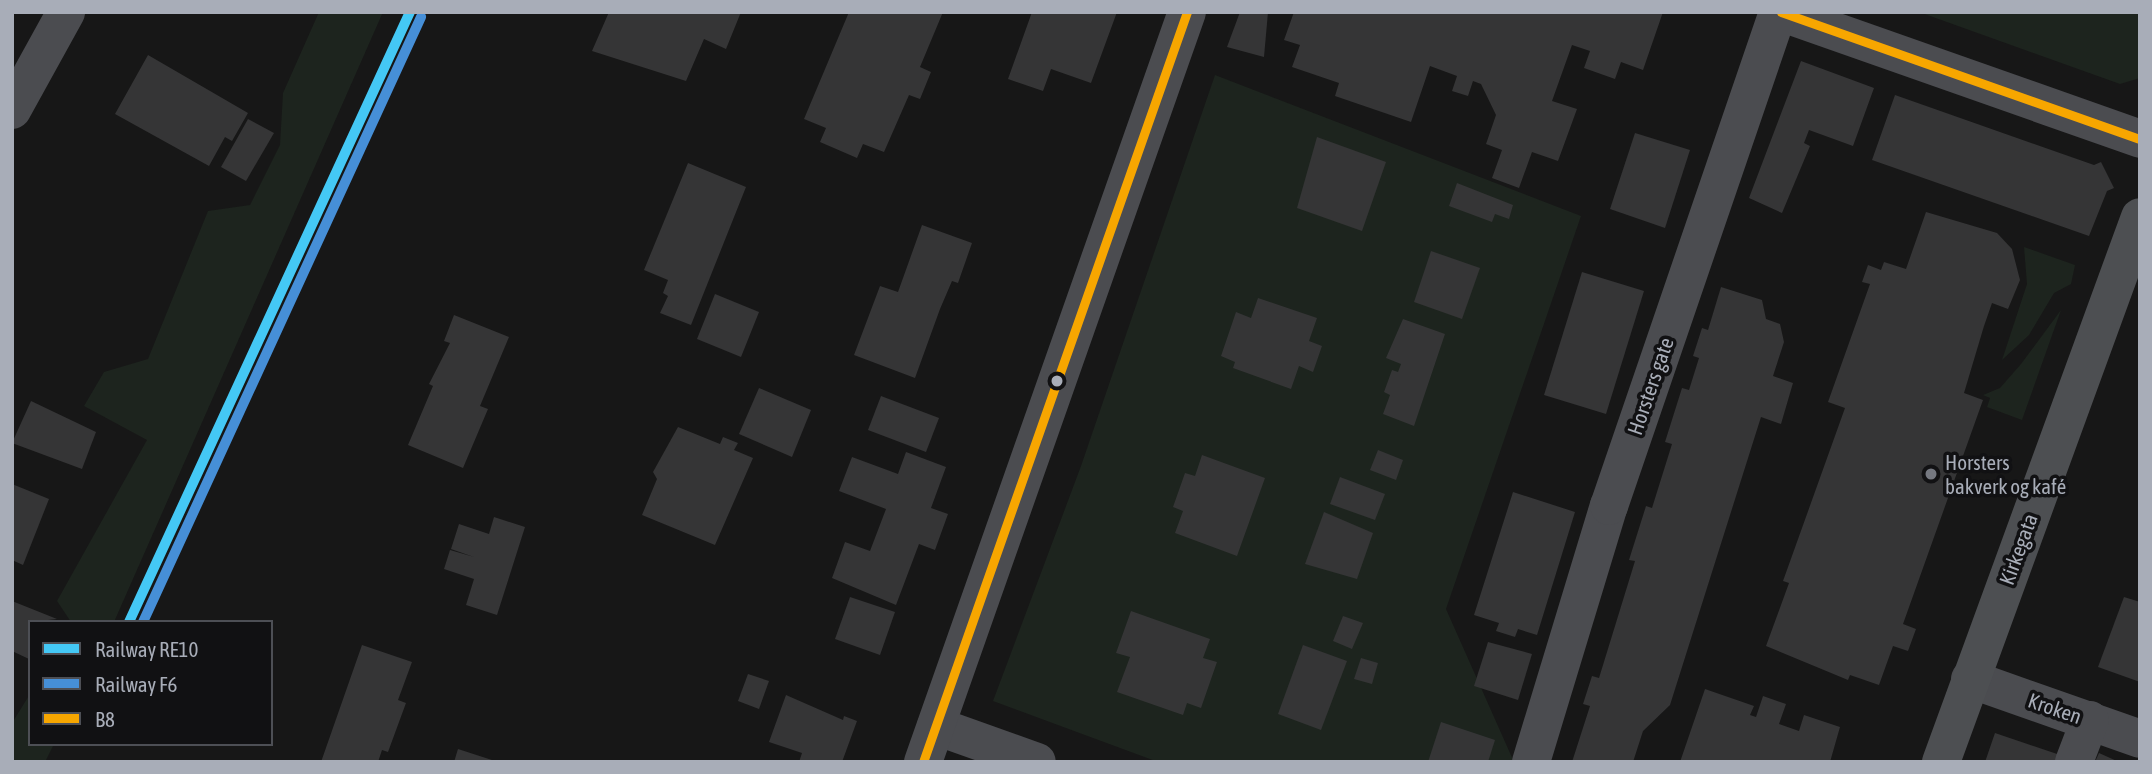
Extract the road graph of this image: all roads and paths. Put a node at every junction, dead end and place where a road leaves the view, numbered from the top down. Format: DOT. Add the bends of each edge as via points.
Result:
graph roads {
  1 [pos="66,12"];
  2 [pos="1187,12"];
  3 [pos="1779,12"];
  4 [pos="12,110"];
  5 [pos="2140,139"];
  6 [pos="2140,217"];
  7 [pos="1970,679"];
  8 [pos="2090,720"];
  9 [pos="936,726"];
  10 [pos="2140,739"];
  11 [pos="923,762"];
  12 [pos="1037,762"];
  13 [pos="1531,762"];
  14 [pos="1941,762"];
  15 [pos="2074,762"];
  1 -- 4 [label="street"];
  2 -- 9 [label="street"];
  3 -- 5 [label="street"];
  3 -- 13 [label="street, Horsters gate" via="1609,506"];
  6 -- 7 [label="main road, Kirkegata"];
  7 -- 8 [label="street, Kroken"];
  7 -- 14 [label="main road, Kirkegata"];
  8 -- 10 [label="street, Kroken"];
  8 -- 15 [label="street"];
  9 -- 11 [label="street"];
  9 -- 12 [label="street"];
}
